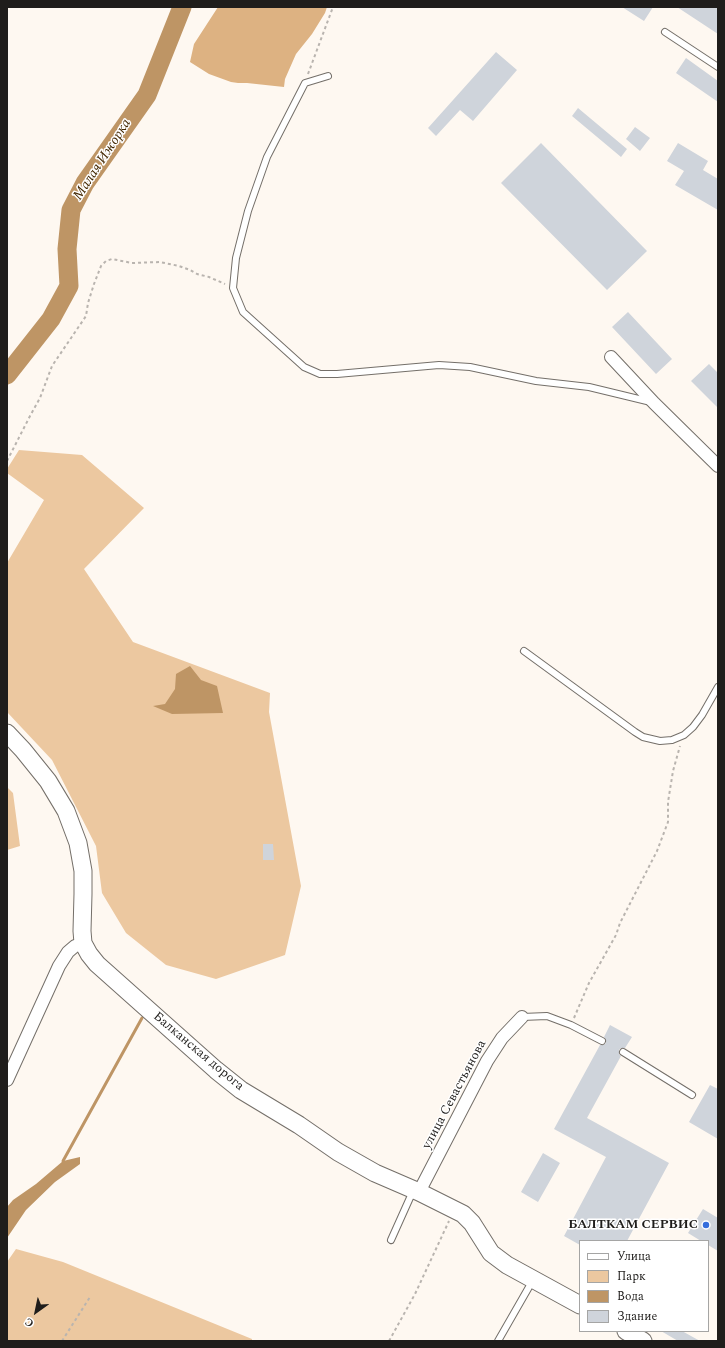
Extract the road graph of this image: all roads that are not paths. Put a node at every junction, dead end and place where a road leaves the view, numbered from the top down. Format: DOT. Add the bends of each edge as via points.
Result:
graph roads {
  1 [pos="666,32"];
  2 [pos="718,67"];
  3 [pos="328,76"];
  4 [pos="611,357"];
  5 [pos="654,403"];
  6 [pos="718,466"];
  7 [pos="524,651"];
  8 [pos="718,687"];
  9 [pos="7,733"];
  10 [pos="84,943"];
  11 [pos="522,1017"];
  12 [pos="602,1041"];
  13 [pos="623,1052"];
  14 [pos="7,1080"];
  15 [pos="692,1095"];
  16 [pos="417,1191"];
  17 [pos="391,1240"];
  18 [pos="533,1279"];
  19 [pos="579,1304"];
  20 [pos="625,1333"];
  21 [pos="498,1341"];
  22 [pos="643,1341"];
  1 -- 2 [label="lane"];
  3 -- 5 [label="lane" via="305,83 267,157 248,211 236,258 233,288 243,312 304,367 320,374 439,365 470,367 589,387"];
  4 -- 5 [label="street"];
  5 -- 6 [label="street"];
  7 -- 8 [label="lane" via="643,737 660,741 684,735 693,727"];
  9 -- 10 [label="street, Балканская дорога" via="48,781 66,810 78,843 83,871"];
  10 -- 14 [label="street" via="68,952 59,966"];
  10 -- 16 [label="street, Балканская дорога" via="97,964 241,1090 338,1152 375,1173"];
  11 -- 12 [label="lane" via="547,1016"];
  11 -- 16 [label="street, улица Севастьянова" via="502,1038 487,1061"];
  13 -- 15 [label="lane"];
  16 -- 17 [label="lane"];
  16 -- 18 [label="street, Балканская дорога" via="463,1214 472,1223 491,1253"];
  18 -- 19 [label="street, Балканская дорога"];
  18 -- 21 [label="lane"];
  20 -- 22 [label="street"];
}
